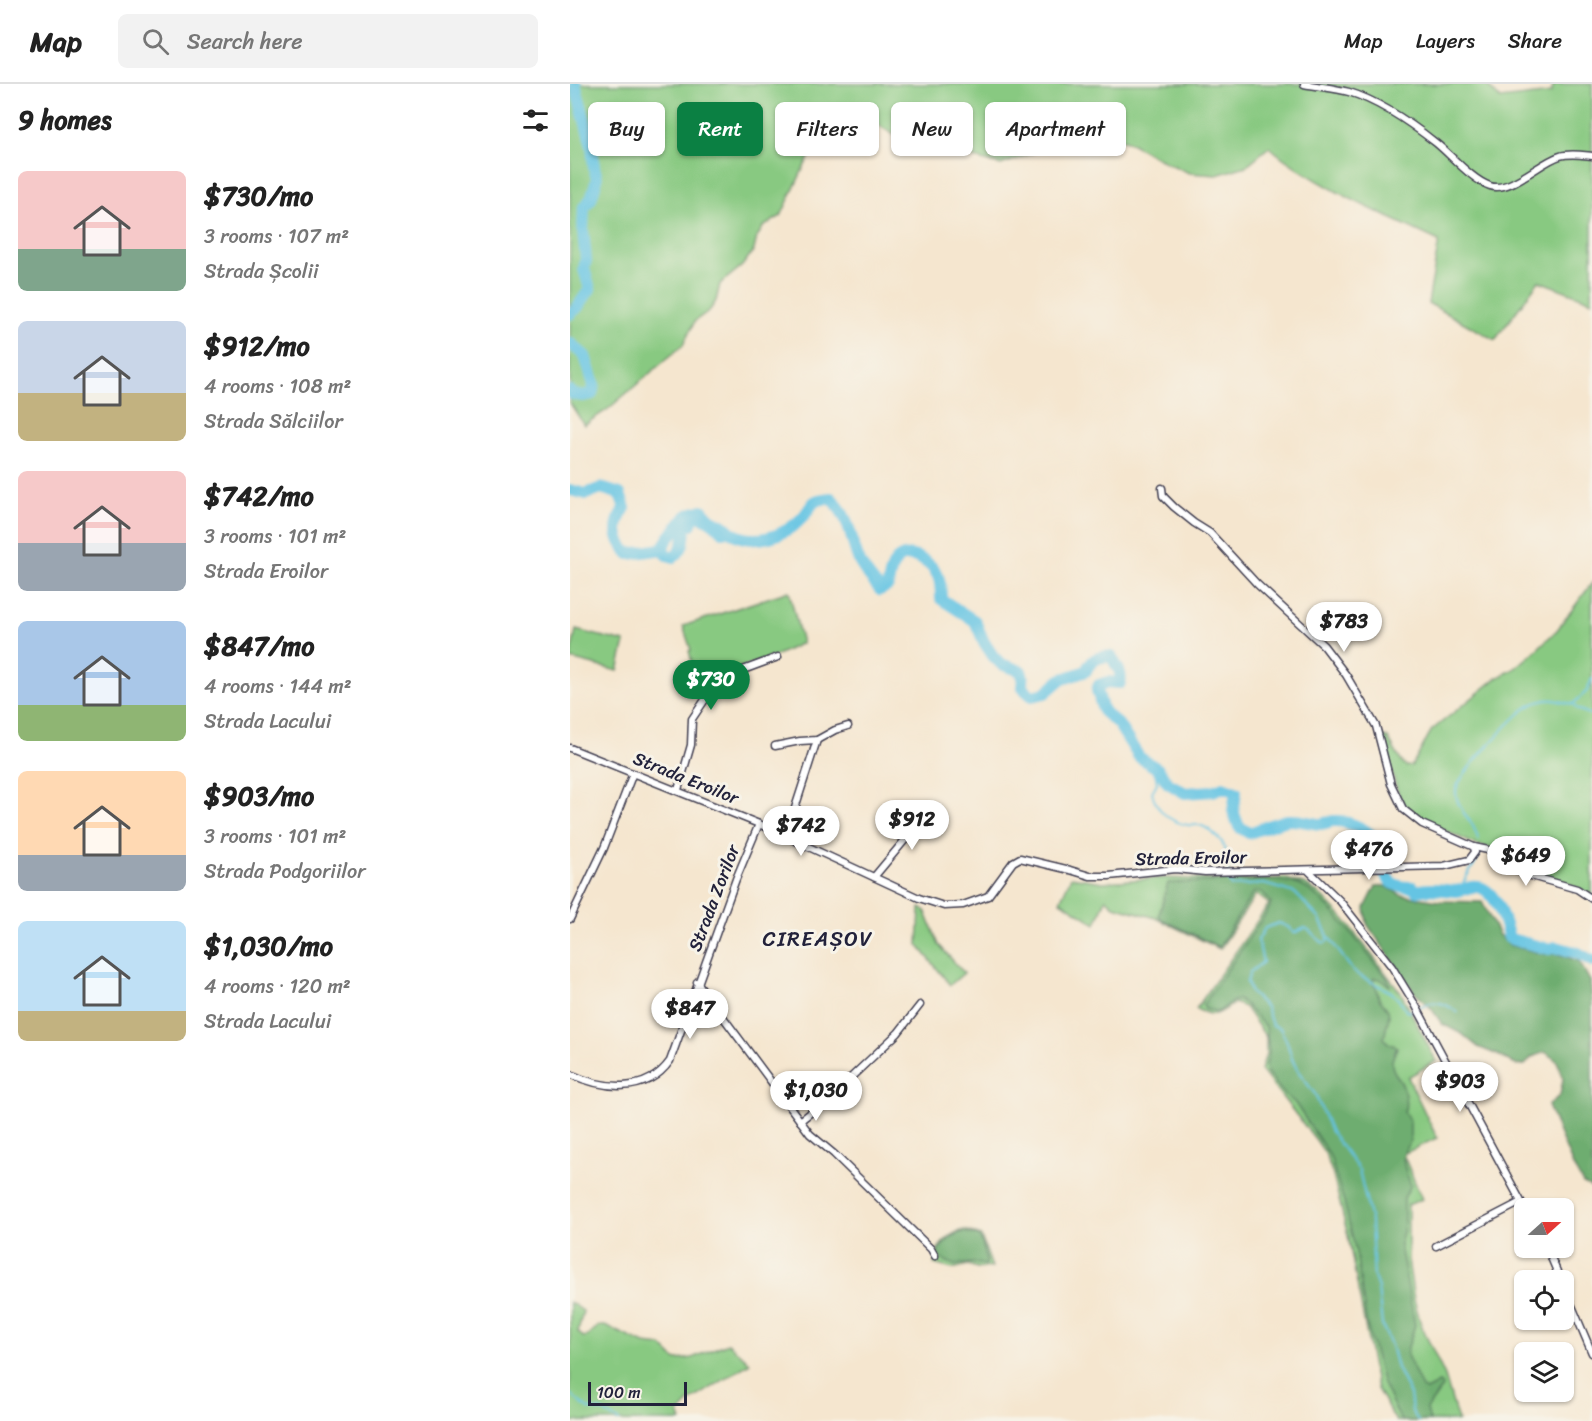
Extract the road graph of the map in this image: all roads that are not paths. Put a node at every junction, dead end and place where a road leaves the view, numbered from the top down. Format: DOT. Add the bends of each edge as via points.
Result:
graph roads {
  1 [pos="1304,84"];
  2 [pos="1592,156"];
  3 [pos="1162,488"];
  4 [pos="778,657"];
  5 [pos="848,726"];
  6 [pos="817,740"];
  7 [pos="775,746"];
  8 [pos="570,748"];
  9 [pos="633,773"];
  10 [pos="678,790"];
  11 [pos="926,806"];
  12 [pos="759,824"];
  13 [pos="786,837"];
  14 [pos="1474,847"];
  15 [pos="1309,871"];
  16 [pos="874,877"];
  17 [pos="1592,899"];
  18 [pos="570,919"];
  19 [pos="697,982"];
  20 [pos="920,1005"];
  21 [pos="570,1074"];
  22 [pos="800,1121"];
  23 [pos="1519,1198"];
  24 [pos="1514,1206"];
  25 [pos="1436,1246"];
  26 [pos="935,1256"];
  27 [pos="1574,1311"];
  28 [pos="1592,1353"];
  1 -- 2 [label="street" via="1349,92 1378,104 1435,142 1490,186 1512,183 1559,156"];
  3 -- 14 [label="street" via="1174,507 1210,533 1257,584 1324,646 1346,675 1376,726 1391,784 1403,809 1422,824"];
  4 -- 10 [label="street" via="719,678 692,719 691,745"];
  5 -- 6 [label="street"];
  6 -- 7 [label="street"];
  6 -- 13 [label="street"];
  8 -- 9 [label="street, Strada Eroilor"];
  9 -- 10 [label="street, Strada Eroilor"];
  9 -- 18 [label="street" via="604,848"];
  10 -- 12 [label="street, Strada Eroilor"];
  11 -- 16 [label="street" via="909,835"];
  12 -- 13 [label="street, Strada Eroilor"];
  12 -- 19 [label="street, Strada Zorilor"];
  13 -- 16 [label="street, Strada Eroilor"];
  14 -- 15 [label="street, Strada Eroilor" via="1469,860 1444,866"];
  14 -- 17 [label="street" via="1488,850 1524,874 1577,889"];
  15 -- 16 [label="street, Strada Eroilor" via="1174,869 1090,876 1020,858 1013,861 988,896 963,905 944,906"];
  15 -- 23 [label="street" via="1340,901 1392,967"];
  19 -- 21 [label="street, Strada Zorilor" via="670,1060 653,1077 618,1088"];
  19 -- 22 [label="street"];
  20 -- 22 [label="street" via="898,1033"];
  22 -- 26 [label="street"];
  24 -- 25 [label="street"];
  27 -- 28 [label="street"];
}
